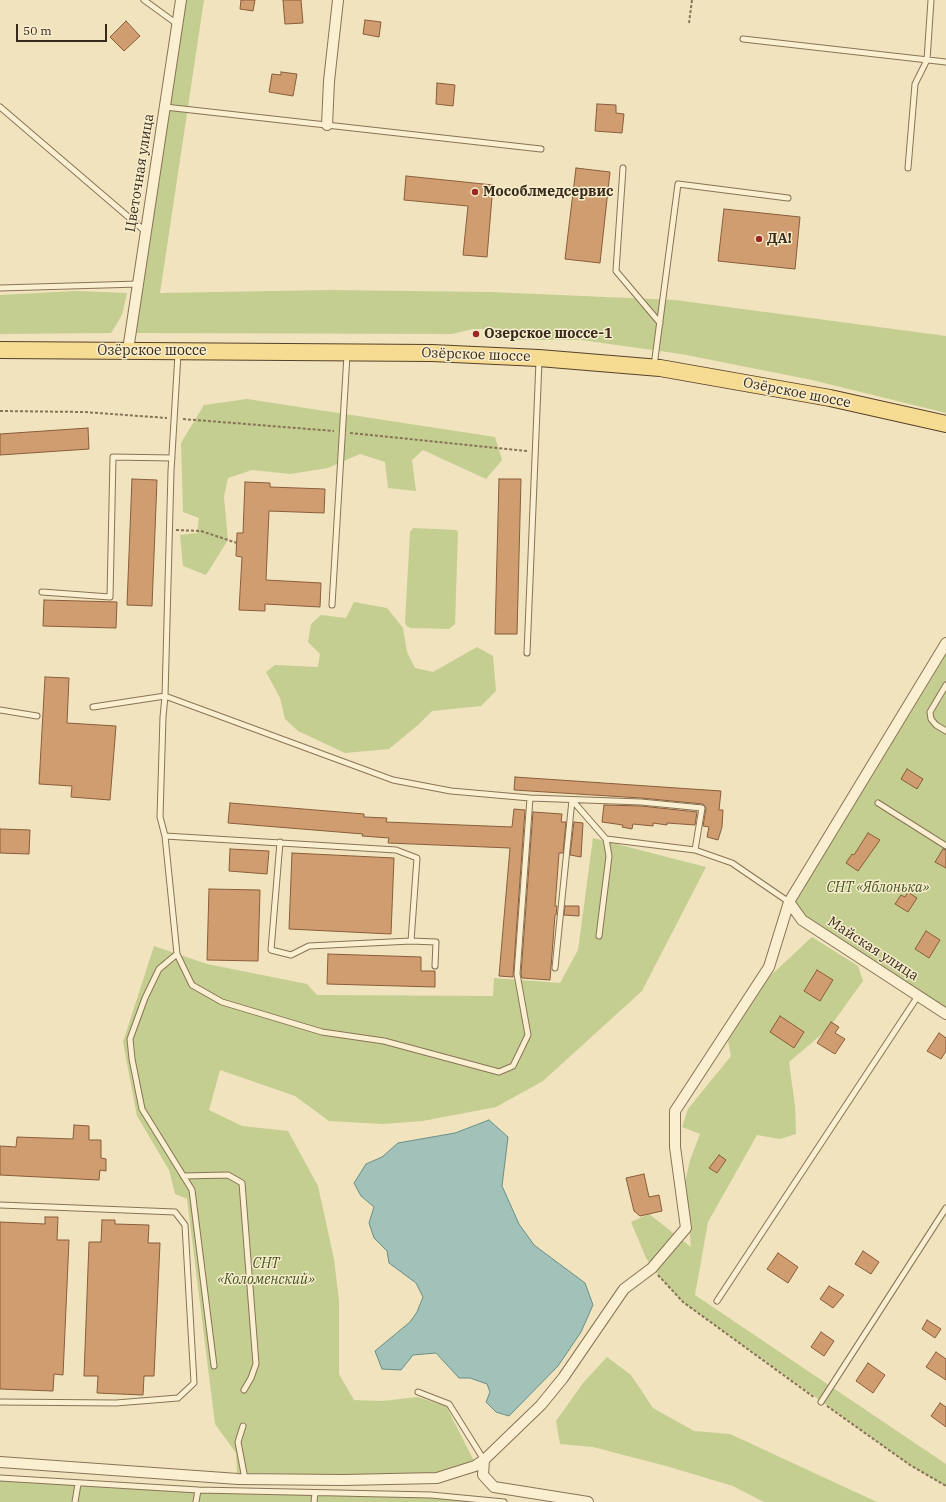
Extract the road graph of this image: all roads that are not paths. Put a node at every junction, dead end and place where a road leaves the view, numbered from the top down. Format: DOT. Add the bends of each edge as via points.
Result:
graph roads {
  1 [pos="144,0"];
  2 [pos="181,0"];
  3 [pos="338,0"];
  4 [pos="931,0"];
  5 [pos="177,24"];
  6 [pos="743,39"];
  7 [pos="927,60"];
  8 [pos="946,62"];
  9 [pos="0,107"];
  10 [pos="165,107"];
  11 [pos="327,125"];
  12 [pos="542,149"];
  13 [pos="623,168"];
  14 [pos="908,168"];
  15 [pos="788,198"];
  16 [pos="146,232"];
  17 [pos="139,284"];
  18 [pos="0,288"];
  19 [pos="660,323"];
  20 [pos="0,350"];
  21 [pos="128,350"];
  22 [pos="178,351"];
  23 [pos="347,352"];
  24 [pos="539,358"];
  25 [pos="654,367"];
  26 [pos="946,424"];
  27 [pos="172,458"];
  28 [pos="42,592"];
  29 [pos="332,605"];
  30 [pos="946,643"];
  31 [pos="527,653"];
  32 [pos="946,685"];
  33 [pos="165,696"];
  34 [pos="93,707"];
  35 [pos="0,710"];
  36 [pos="37,716"];
  37 [pos="946,731"];
  38 [pos="530,798"];
  39 [pos="572,800"];
  40 [pos="878,803"];
  41 [pos="165,836"];
  42 [pos="606,839"];
  43 [pos="280,842"];
  44 [pos="946,846"];
  45 [pos="695,850"];
  46 [pos="789,902"];
  47 [pos="599,936"];
  48 [pos="411,941"];
  49 [pos="176,954"];
  50 [pos="435,966"];
  51 [pos="555,968"];
  52 [pos="918,996"];
  53 [pos="946,1014"];
  54 [pos="183,1176"];
  55 [pos="0,1205"];
  56 [pos="946,1208"];
  57 [pos="717,1301"];
  58 [pos="214,1366"];
  59 [pos="244,1390"];
  60 [pos="418,1392"];
  61 [pos="0,1402"];
  62 [pos="821,1402"];
  63 [pos="243,1426"];
  64 [pos="484,1460"];
  65 [pos="0,1462"];
  66 [pos="0,1478"];
  67 [pos="245,1479"];
  68 [pos="78,1484"];
  69 [pos="198,1490"];
  70 [pos="315,1493"];
  71 [pos="431,1495"];
  72 [pos="75,1502"];
  73 [pos="196,1502"];
  74 [pos="314,1502"];
  75 [pos="430,1502"];
  76 [pos="504,1502"];
  77 [pos="588,1502"];
  1 -- 5 [label="lane"];
  2 -- 5 [label="street, Цветочная улица"];
  3 -- 11 [label="street"];
  4 -- 7 [label="lane"];
  5 -- 10 [label="street, Цветочная улица"];
  6 -- 7 [label="lane"];
  7 -- 8 [label="lane"];
  7 -- 14 [label="lane" via="915,84"];
  9 -- 16 [label="lane"];
  10 -- 11 [label="lane"];
  10 -- 16 [label="street, Цветочная улица"];
  11 -- 12 [label="lane"];
  13 -- 19 [label="lane" via="616,271"];
  15 -- 19 [label="lane" via="678,184"];
  16 -- 17 [label="street, Цветочная улица"];
  17 -- 18 [label="lane"];
  17 -- 21 [label="street, Цветочная улица"];
  19 -- 25 [label="lane"];
  20 -- 21 [label="main road, Озёрское шоссе"];
  21 -- 22 [label="main road, Озёрское шоссе"];
  22 -- 23 [label="main road, Озёрское шоссе"];
  22 -- 27 [label="lane"];
  23 -- 24 [label="main road, Озёрское шоссе"];
  23 -- 29 [label="lane"];
  24 -- 25 [label="main road, Озёрское шоссе"];
  24 -- 31 [label="lane"];
  25 -- 26 [label="main road, Озёрское шоссе" via="830,398"];
  27 -- 28 [label="lane" via="113,457 110,597"];
  27 -- 33 [label="lane"];
  30 -- 46 [label="street"];
  32 -- 37 [label="lane" via="930,712 931,719 936,725"];
  33 -- 34 [label="lane"];
  33 -- 38 [label="lane" via="394,780 451,791"];
  33 -- 41 [label="lane" via="160,817"];
  35 -- 36 [label="lane"];
  38 -- 39 [label="lane"];
  38 -- 49 [label="lane" via="517,974 528,1035 513,1066 499,1072 384,1041 322,1032 222,1002 192,985"];
  39 -- 42 [label="lane"];
  39 -- 45 [label="lane" via="641,802 702,808"];
  39 -- 51 [label="lane"];
  40 -- 44 [label="lane"];
  41 -- 43 [label="lane"];
  41 -- 49 [label="lane"];
  42 -- 45 [label="lane"];
  42 -- 47 [label="lane" via="609,856"];
  43 -- 48 [label="lane" via="396,850 417,858"];
  43 -- 48 [label="lane" via="271,950 291,955 309,946"];
  45 -- 46 [label="lane" via="732,863"];
  46 -- 52 [label="street, Майская улица" via="802,920"];
  46 -- 64 [label="street" via="769,967 675,1111 675,1147 686,1228 652,1268 624,1289 563,1378 541,1404"];
  48 -- 50 [label="lane" via="436,942"];
  49 -- 54 [label="lane" via="160,969 130,1039 142,1109"];
  52 -- 53 [label="street, Майская улица"];
  52 -- 57 [label="lane"];
  54 -- 58 [label="lane" via="192,1190 195,1207"];
  54 -- 59 [label="lane" via="228,1175 242,1183 256,1364"];
  55 -- 61 [label="lane" via="175,1212 185,1225 194,1382 178,1398 116,1403"];
  56 -- 62 [label="lane"];
  60 -- 64 [label="lane" via="449,1404"];
  63 -- 67 [label="lane" via="238,1442"];
  64 -- 67 [label="street" via="475,1466 437,1478"];
  64 -- 77 [label="street" via="483,1475 494,1487"];
  65 -- 67 [label="street"];
  66 -- 68 [label="lane"];
  68 -- 69 [label="lane"];
  68 -- 72 [label="lane"];
  69 -- 70 [label="lane"];
  69 -- 73 [label="lane"];
  70 -- 71 [label="lane"];
  70 -- 74 [label="lane"];
  71 -- 75 [label="lane"];
  71 -- 76 [label="lane"];
}
